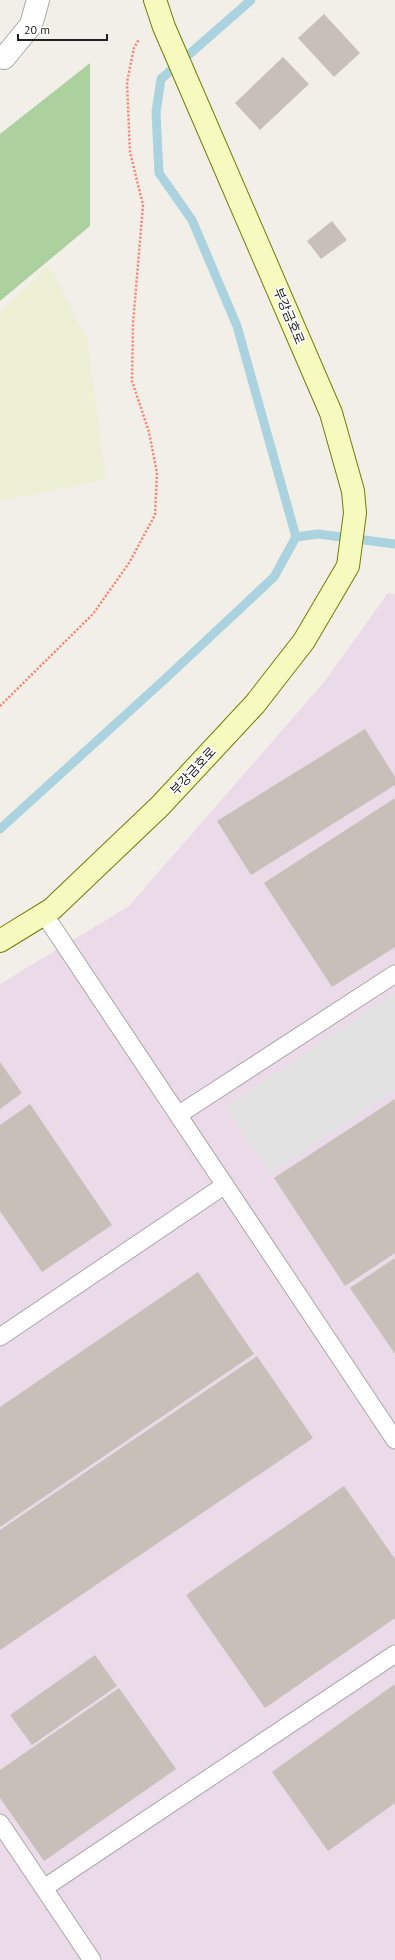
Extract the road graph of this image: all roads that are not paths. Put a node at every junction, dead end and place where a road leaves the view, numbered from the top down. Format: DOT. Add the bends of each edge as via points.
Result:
graph roads {
  1 [pos="38,0"];
  2 [pos="155,1"];
  3 [pos="2,56"];
  4 [pos="44,914"];
  5 [pos="0,941"];
  6 [pos="395,974"];
  7 [pos="178,1115"];
  8 [pos="225,1185"];
  9 [pos="0,1337"];
  10 [pos="392,1429"];
  11 [pos="395,1654"];
  12 [pos="0,1824"];
  13 [pos="44,1888"];
  14 [pos="92,1960"];
  1 -- 3 [label="street" via="31,25"];
  2 -- 4 [label="street, 부강금호로" via="331,413 353,491 355,513 348,566 304,641 255,704 160,806"];
  4 -- 5 [label="street, 부강금호로"];
  4 -- 7 [label="lane"];
  6 -- 7 [label="lane"];
  7 -- 8 [label="lane"];
  8 -- 9 [label="lane"];
  8 -- 10 [label="lane"];
  11 -- 13 [label="lane"];
  12 -- 13 [label="lane"];
  13 -- 14 [label="lane"];
}
